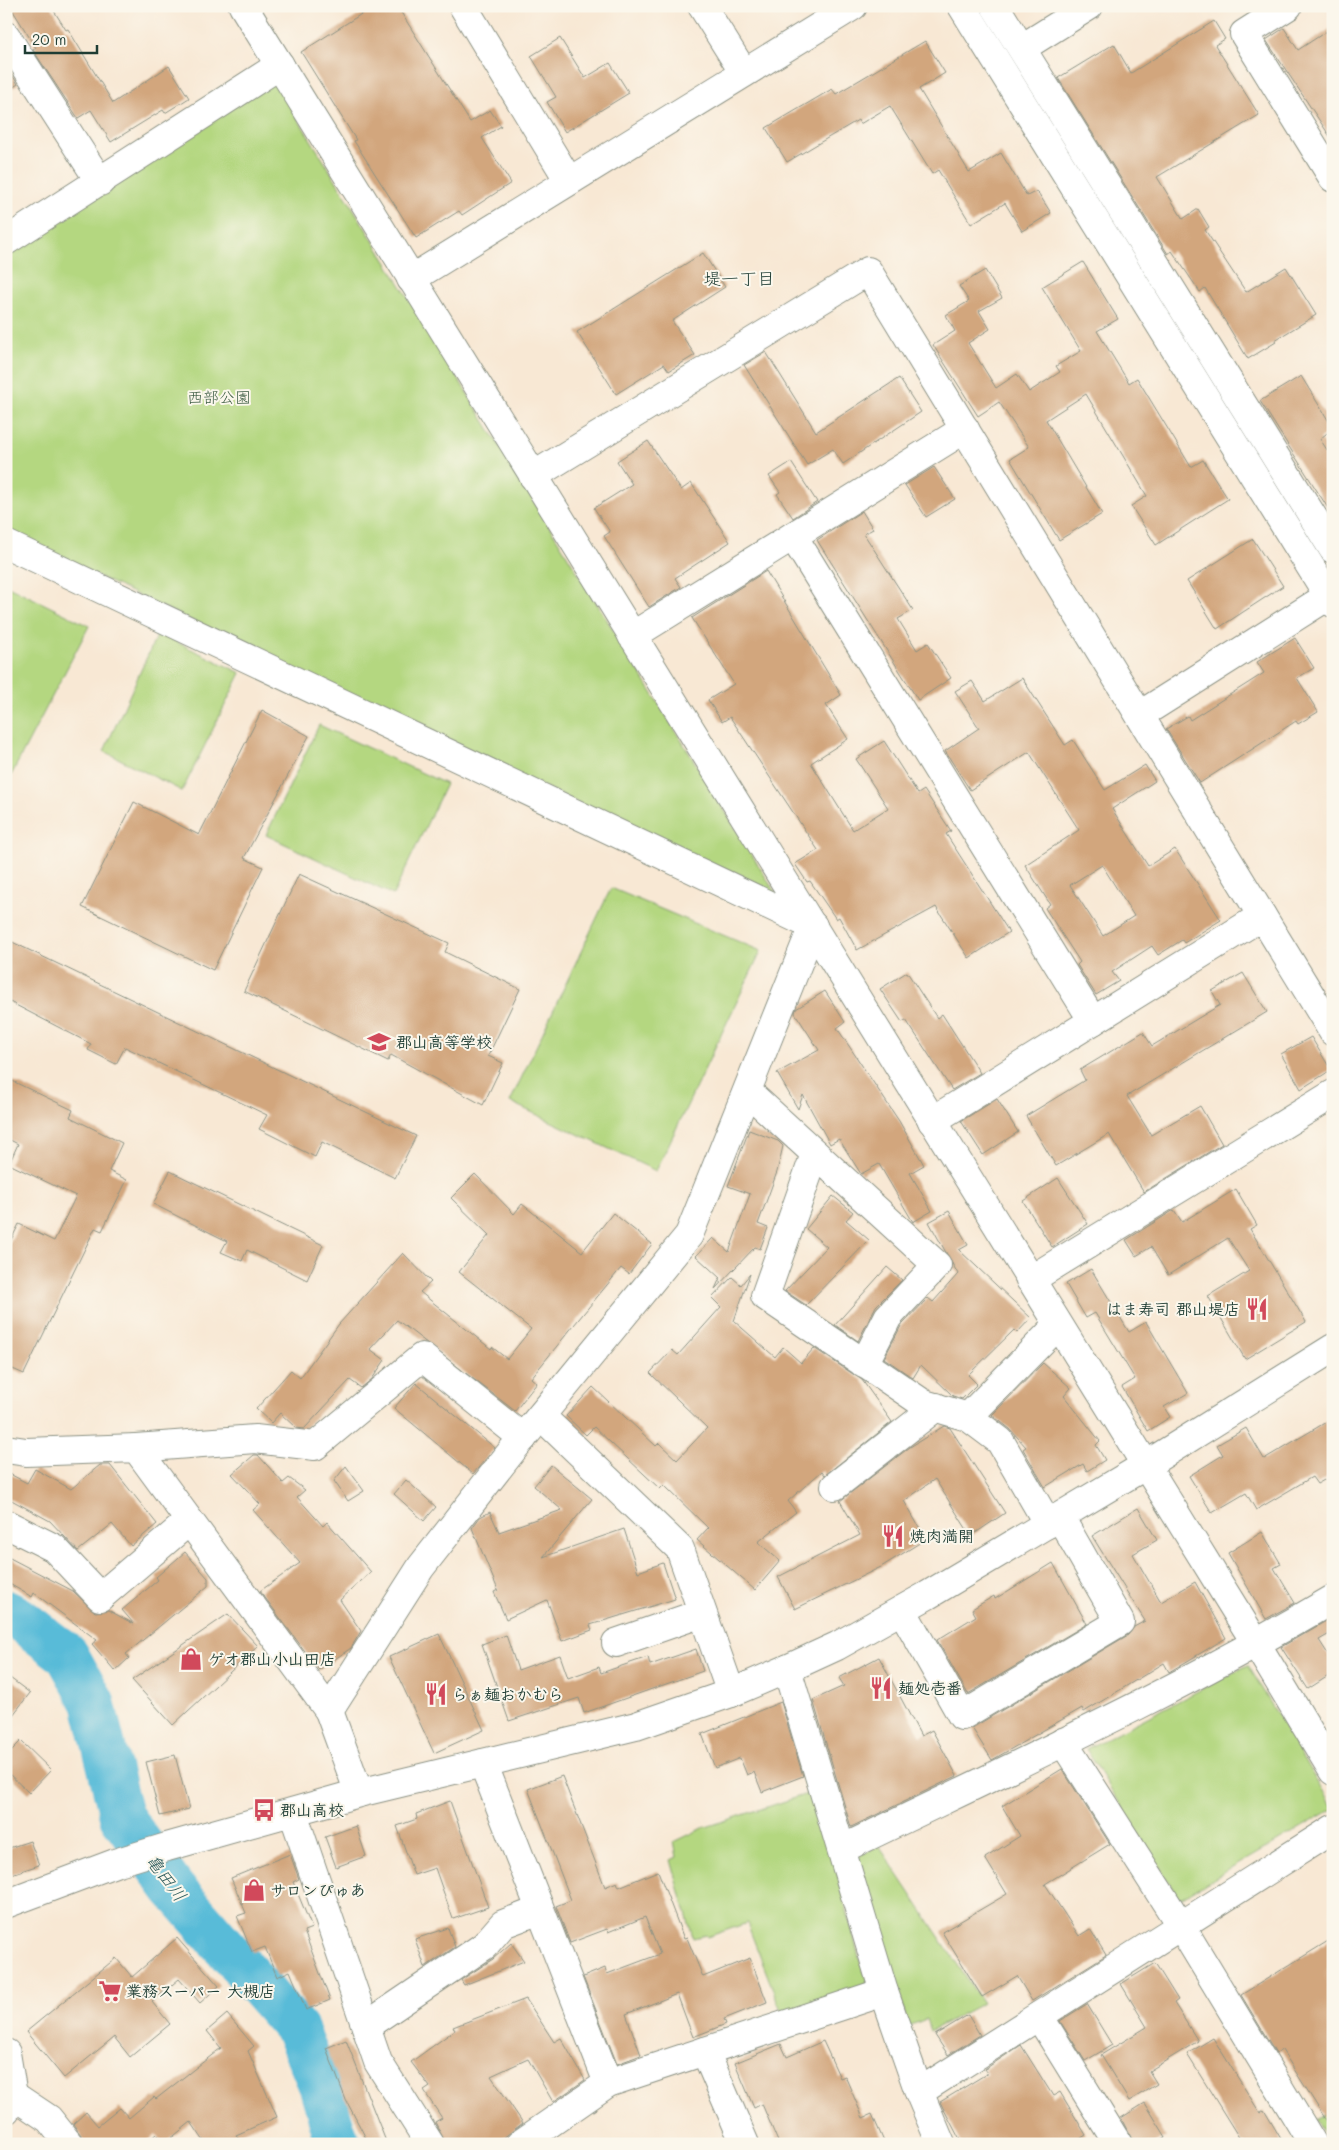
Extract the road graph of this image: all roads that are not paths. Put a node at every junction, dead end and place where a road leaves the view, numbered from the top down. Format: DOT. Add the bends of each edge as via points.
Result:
graph roads {
  1 [pos="243,6"];
  2 [pos="463,6"];
  3 [pos="702,6"];
  4 [pos="853,6"];
  5 [pos="962,6"];
  6 [pos="995,6"];
  7 [pos="1062,6"];
  8 [pos="1089,6"];
  9 [pos="1288,6"];
  10 [pos="1254,15"];
  11 [pos="7,40"];
  12 [pos="1018,42"];
  13 [pos="280,65"];
  14 [pos="744,73"];
  15 [pos="1333,178"];
  16 [pos="569,181"];
  17 [pos="100,182"];
  18 [pos="6,241"];
  19 [pos="410,279"];
  20 [pos="964,429"];
  21 [pos="533,476"];
  22 [pos="793,536"];
  23 [pos="6,544"];
  24 [pos="1333,549"];
  25 [pos="1331,597"];
  26 [pos="632,636"];
  27 [pos="1140,715"];
  28 [pos="1262,916"];
  29 [pos="813,926"];
  30 [pos="1093,1021"];
  31 [pos="1333,1032"];
  32 [pos="748,1092"];
  33 [pos="1333,1094"];
  34 [pos="932,1122"];
  35 [pos="815,1154"];
  36 [pos="1030,1280"];
  37 [pos="1058,1325"];
  38 [pos="1333,1348"];
  39 [pos="864,1364"];
  40 [pos="936,1407"];
  41 [pos="541,1416"];
  42 [pos="968,1417"];
  43 [pos="523,1438"];
  44 [pos="136,1448"];
  45 [pos="6,1449"];
  46 [pos="1146,1465"];
  47 [pos="835,1486"];
  48 [pos="1054,1520"];
  49 [pos="189,1521"];
  50 [pos="6,1524"];
  51 [pos="1333,1599"];
  52 [pos="902,1610"];
  53 [pos="702,1613"];
  54 [pos="616,1643"];
  55 [pos="1257,1645"];
  56 [pos="787,1669"];
  57 [pos="731,1693"];
  58 [pos="329,1711"];
  59 [pos="1063,1742"];
  60 [pos="483,1763"];
  61 [pos="1333,1771"];
  62 [pos="359,1793"];
  63 [pos="293,1814"];
  64 [pos="1333,1829"];
  65 [pos="842,1849"];
  66 [pos="6,1904"];
  67 [pos="540,1910"];
  68 [pos="1182,1926"];
  69 [pos="884,1992"];
  70 [pos="1038,2016"];
  71 [pos="366,2026"];
  72 [pos="705,2051"];
  73 [pos="6,2053"];
  74 [pos="608,2083"];
  75 [pos="919,2092"];
  76 [pos="10,2102"];
  77 [pos="68,2144"];
  78 [pos="430,2144"];
  79 [pos="520,2144"];
  80 [pos="745,2144"];
  81 [pos="941,2144"];
  82 [pos="1118,2144"];
  83 [pos="1313,2144"];
  1 -- 13 [label="street"];
  2 -- 16 [label="street"];
  3 -- 14 [label="street"];
  4 -- 14 [label="street"];
  5 -- 25 [label="street"];
  6 -- 12 [label="street"];
  7 -- 12 [label="street"];
  8 -- 12 [label="street"];
  9 -- 10 [label="street"];
  10 -- 15 [label="street" via="1244,34"];
  11 -- 17 [label="street"];
  12 -- 24 [label="street"];
  13 -- 17 [label="street"];
  13 -- 19 [label="street"];
  14 -- 16 [label="street"];
  16 -- 19 [label="street"];
  17 -- 18 [label="street"];
  19 -- 21 [label="street"];
  20 -- 21 [label="street" via="868,271"];
  20 -- 22 [label="street"];
  20 -- 27 [label="street"];
  21 -- 26 [label="street"];
  22 -- 26 [label="street"];
  22 -- 30 [label="street"];
  23 -- 29 [label="street"];
  25 -- 27 [label="street"];
  26 -- 29 [label="street"];
  27 -- 28 [label="street"];
  28 -- 30 [label="street"];
  28 -- 31 [label="street"];
  29 -- 32 [label="street"];
  29 -- 34 [label="street"];
  30 -- 34 [label="street"];
  32 -- 35 [label="street"];
  32 -- 41 [label="street" via="689,1234"];
  33 -- 36 [label="street"];
  34 -- 36 [label="street"];
  35 -- 39 [label="street" via="765,1296"];
  35 -- 39 [label="street" via="937,1265 888,1317"];
  36 -- 37 [label="street"];
  37 -- 42 [label="street"];
  37 -- 46 [label="street"];
  38 -- 46 [label="street"];
  39 -- 40 [label="street" via="924,1404"];
  40 -- 42 [label="street"];
  40 -- 47 [label="street"];
  41 -- 43 [label="street"];
  41 -- 53 [label="street" via="680,1549"];
  42 -- 48 [label="street" via="1000,1441"];
  43 -- 44 [label="street" via="422,1357 315,1446 255,1439"];
  43 -- 58 [label="street" via="421,1567"];
  44 -- 45 [label="street" via="26,1452"];
  44 -- 49 [label="street"];
  46 -- 48 [label="street"];
  46 -- 55 [label="street"];
  48 -- 52 [label="street"];
  48 -- 52 [label="street" via="1120,1622 962,1716"];
  49 -- 50 [label="street" via="100,1597 54,1548"];
  49 -- 58 [label="street"];
  51 -- 55 [label="street"];
  52 -- 56 [label="street"];
  53 -- 54 [label="street"];
  53 -- 57 [label="street"];
  55 -- 59 [label="street"];
  55 -- 61 [label="street"];
  56 -- 57 [label="street"];
  56 -- 65 [label="street"];
  57 -- 60 [label="street" via="636,1726"];
  58 -- 62 [label="street"];
  59 -- 65 [label="street"];
  59 -- 68 [label="street"];
  60 -- 62 [label="street"];
  60 -- 67 [label="street"];
  62 -- 63 [label="street"];
  63 -- 66 [label="street" via="115,1863"];
  63 -- 71 [label="street"];
  64 -- 68 [label="street"];
  65 -- 69 [label="street"];
  67 -- 71 [label="street" via="503,1924 484,1946"];
  67 -- 74 [label="street"];
  68 -- 70 [label="street"];
  68 -- 83 [label="street"];
  69 -- 72 [label="street"];
  69 -- 75 [label="street"];
  70 -- 75 [label="street"];
  70 -- 82 [label="street"];
  71 -- 78 [label="street" via="378,2062"];
  72 -- 74 [label="street"];
  72 -- 80 [label="street"];
  73 -- 76 [label="street"];
  74 -- 79 [label="street"];
  75 -- 81 [label="street"];
  76 -- 77 [label="street" via="49,2119"];
}
